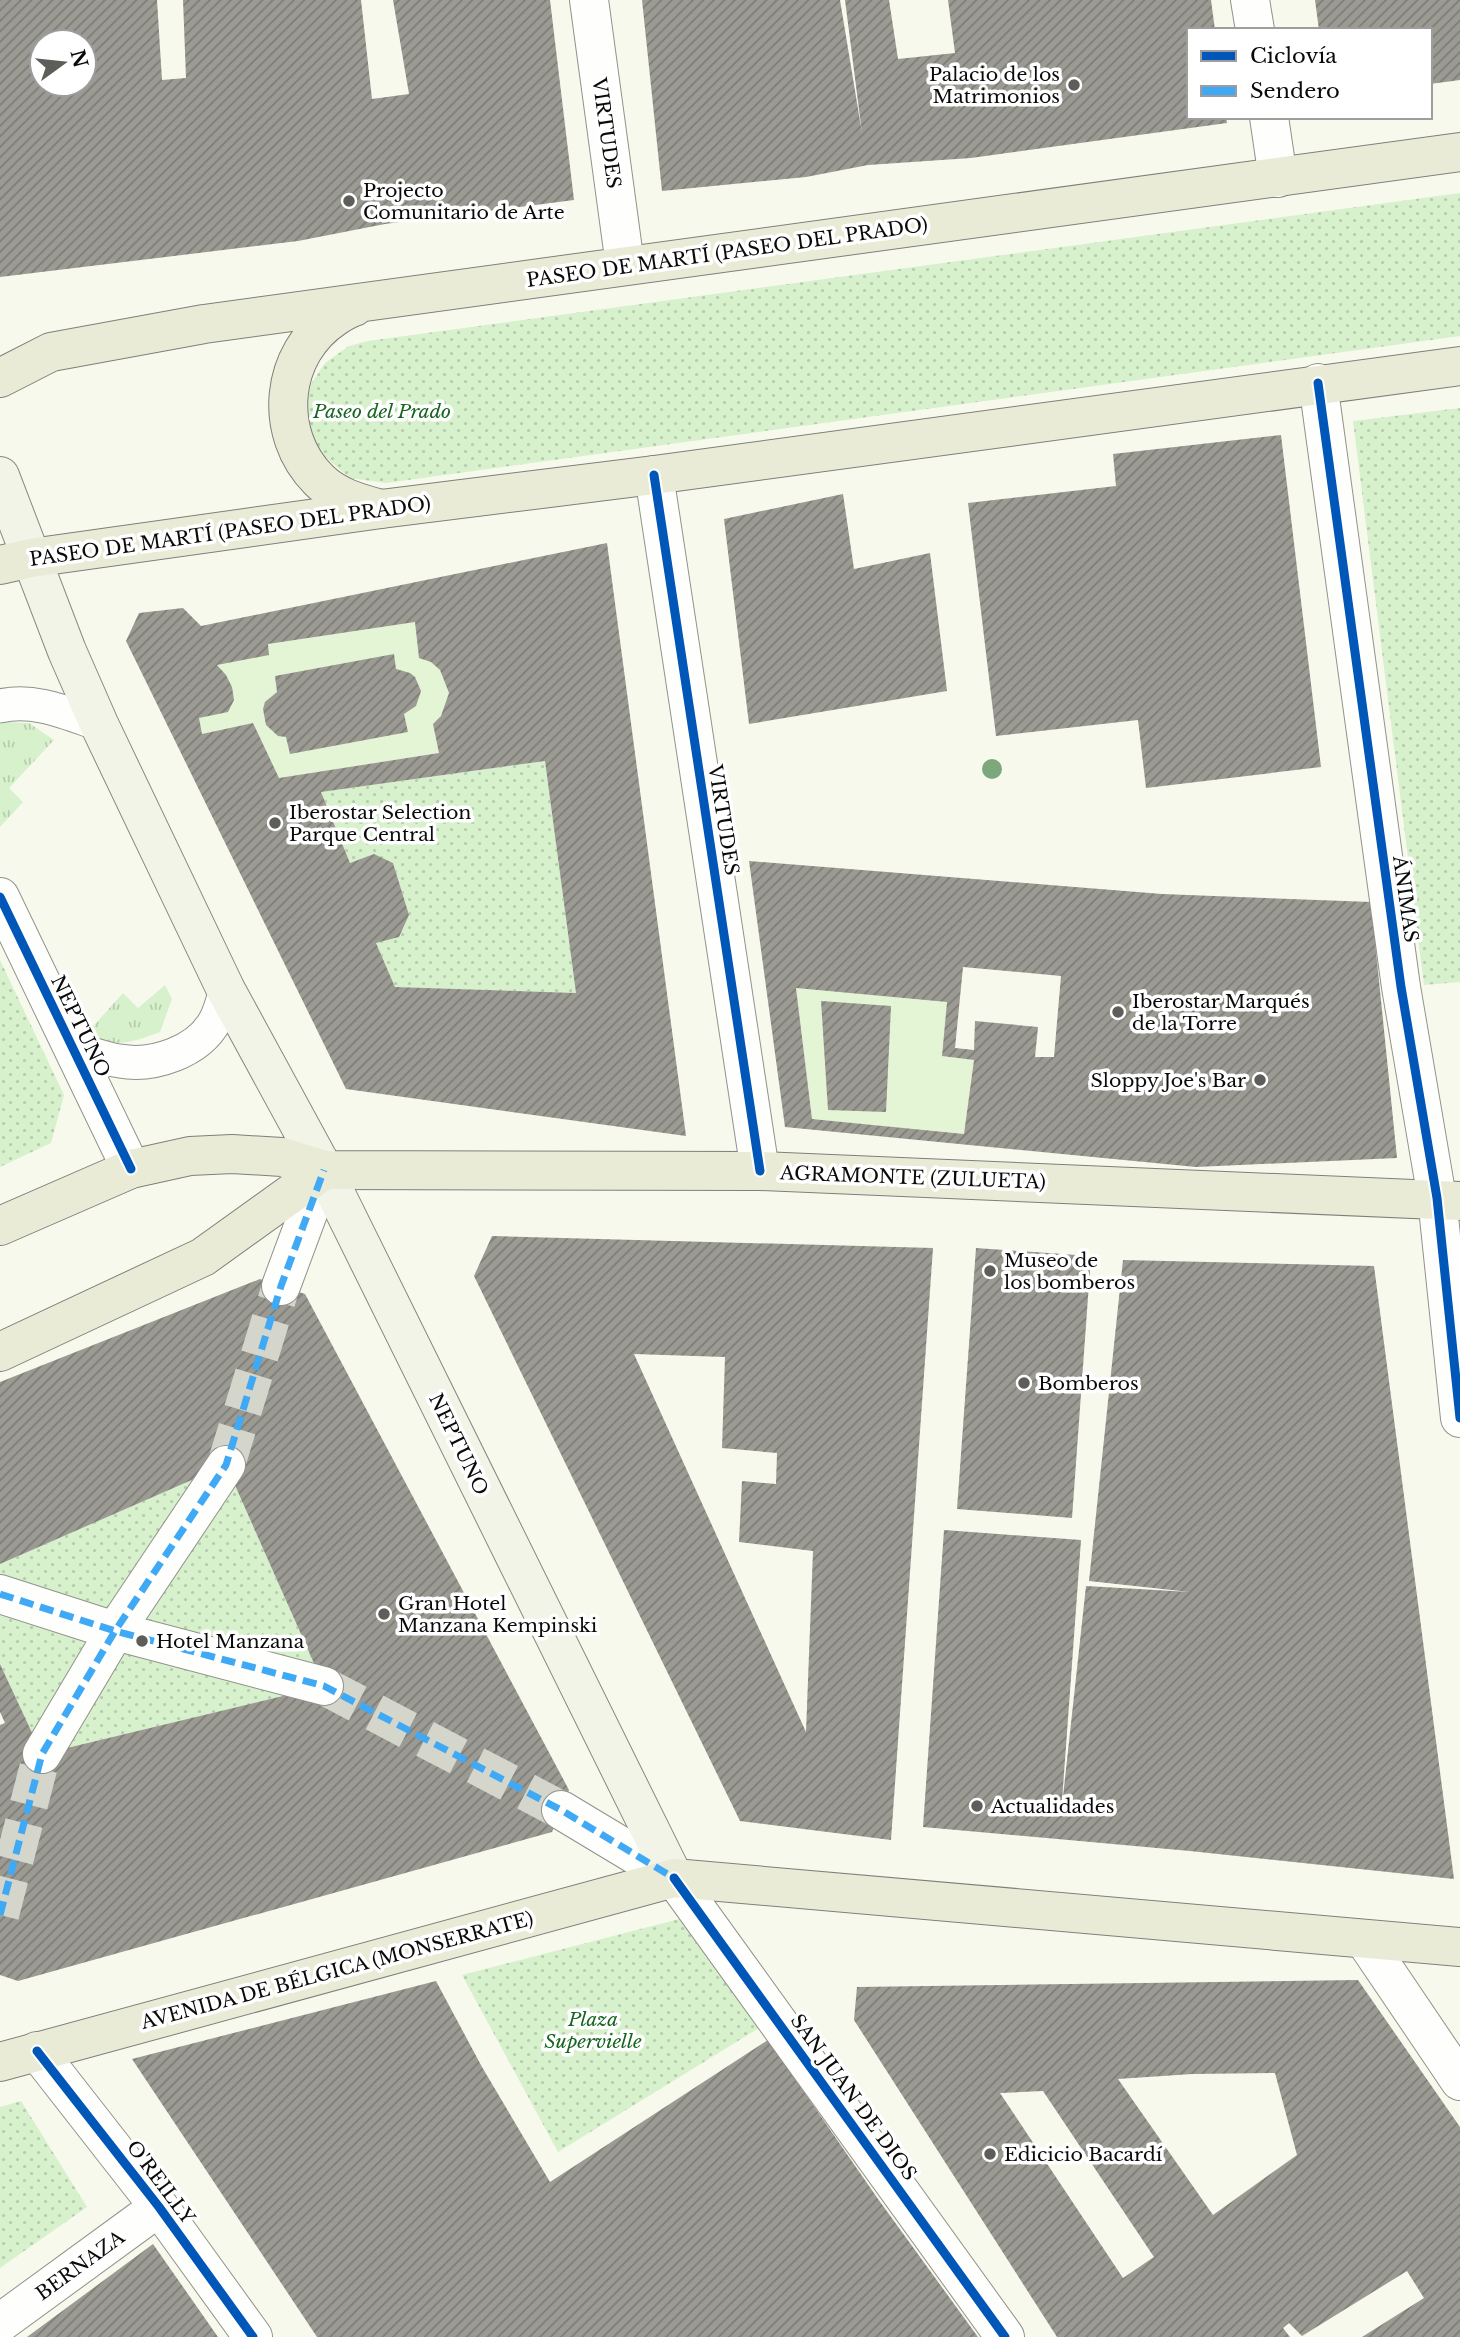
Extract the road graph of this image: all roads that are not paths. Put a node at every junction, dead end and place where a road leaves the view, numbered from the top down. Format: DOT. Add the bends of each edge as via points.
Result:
graph roads {
  1 [pos="589,0"];
  2 [pos="1250,0"];
  3 [pos="1255,28"];
  4 [pos="1269,119"];
  5 [pos="1460,152"];
  6 [pos="1278,177"];
  7 [pos="625,265"];
  8 [pos="383,300"];
  9 [pos="1460,366"];
  10 [pos="0,378"];
  11 [pos="1318,383"];
  12 [pos="0,475"];
  13 [pos="654,475"];
  14 [pos="381,509"];
  15 [pos="16,562"];
  16 [pos="0,706"];
  17 [pos="99,724"];
  18 [pos="0,897"];
  19 [pos="226,990"];
  20 [pos="72,1048"];
  21 [pos="131,1169"];
  22 [pos="324,1170"];
  23 [pos="760,1171"];
  24 [pos="1448,1200"];
  25 [pos="0,1226"];
  26 [pos="281,1286"];
  27 [pos="0,1352"];
  28 [pos="1460,1418"];
  29 [pos="226,1465"];
  30 [pos="0,1594"];
  31 [pos="114,1631"];
  32 [pos="324,1686"];
  33 [pos="43,1754"];
  34 [pos="561,1810"];
  35 [pos="674,1878"];
  36 [pos="1364,1939"];
  37 [pos="1460,1947"];
  38 [pos="37,2051"];
  39 [pos="0,2062"];
  40 [pos="1460,2081"];
  41 [pos="159,2207"];
  42 [pos="0,2323"];
  43 [pos="253,2337"];
  44 [pos="1005,2337"];
  1 -- 7 [label="street, VIRTUDES"];
  2 -- 3 [label="street"];
  4 -- 6 [label="street"];
  5 -- 6 [label="main road, PASEO DE MARTÍ (PASEO DEL PRADO)"];
  6 -- 7 [label="main road, PASEO DE MARTÍ (PASEO DEL PRADO)"];
  7 -- 8 [label="main road, PASEO DE MARTÍ (PASEO DEL PRADO)"];
  8 -- 10 [label="main road, PASEO DE MARTÍ (PASEO DEL PRADO)" via="204,324 51,352"];
  8 -- 14 [label="main road" via="350,308 320,327 299,354 288,386 288,421 299,453 319,480 348,500"];
  9 -- 11 [label="main road, PASEO DE MARTÍ (PASEO DEL PRADO)"];
  11 -- 13 [label="main road, PASEO DE MARTÍ (PASEO DEL PRADO)"];
  11 -- 24 [label="street, ÁNIMAS" via="1401,987"];
  12 -- 15 [label="main road, NEPTUNO"];
  13 -- 14 [label="main road, PASEO DE MARTÍ (PASEO DEL PRADO)"];
  13 -- 23 [label="street, VIRTUDES"];
  14 -- 15 [label="main road, PASEO DE MARTÍ (PASEO DEL PRADO)"];
  15 -- 17 [label="main road, NEPTUNO"];
  16 -- 17 [label="lane" via="47,706"];
  17 -- 19 [label="main road, NEPTUNO"];
  18 -- 20 [label="street, NEPTUNO"];
  19 -- 20 [label="lane" via="215,1021 184,1051 151,1061 121,1062"];
  19 -- 22 [label="main road, NEPTUNO"];
  20 -- 21 [label="street, NEPTUNO"];
  21 -- 22 [label="main road, AGRAMONTE (ZULUETA)" via="190,1156 232,1154 282,1157"];
  21 -- 25 [label="main road, AGRAMONTE (ZULUETA)"];
  22 -- 23 [label="main road, AGRAMONTE (ZULUETA)"];
  22 -- 26 [label="street"];
  22 -- 27 [label="main road" via="203,1257"];
  22 -- 35 [label="main road, NEPTUNO"];
  23 -- 24 [label="main road, AGRAMONTE (ZULUETA)"];
  24 -- 28 [label="street, ÁNIMAS"];
  29 -- 31 [label="street"];
  30 -- 31 [label="street"];
  31 -- 32 [label="street"];
  31 -- 33 [label="street"];
  34 -- 35 [label="street"];
  35 -- 36 [label="main road"];
  35 -- 38 [label="main road, AVENIDA DE BÉLGICA (MONSERRATE)"];
  35 -- 44 [label="street, SAN JUAN DE DIOS"];
  36 -- 37 [label="main road"];
  36 -- 40 [label="street"];
  38 -- 39 [label="main road, AVENIDA DE BÉLGICA (MONSERRATE)"];
  38 -- 41 [label="street, O'REILLY"];
  41 -- 42 [label="street, BERNAZA"];
  41 -- 43 [label="street, O'REILLY"];
}
